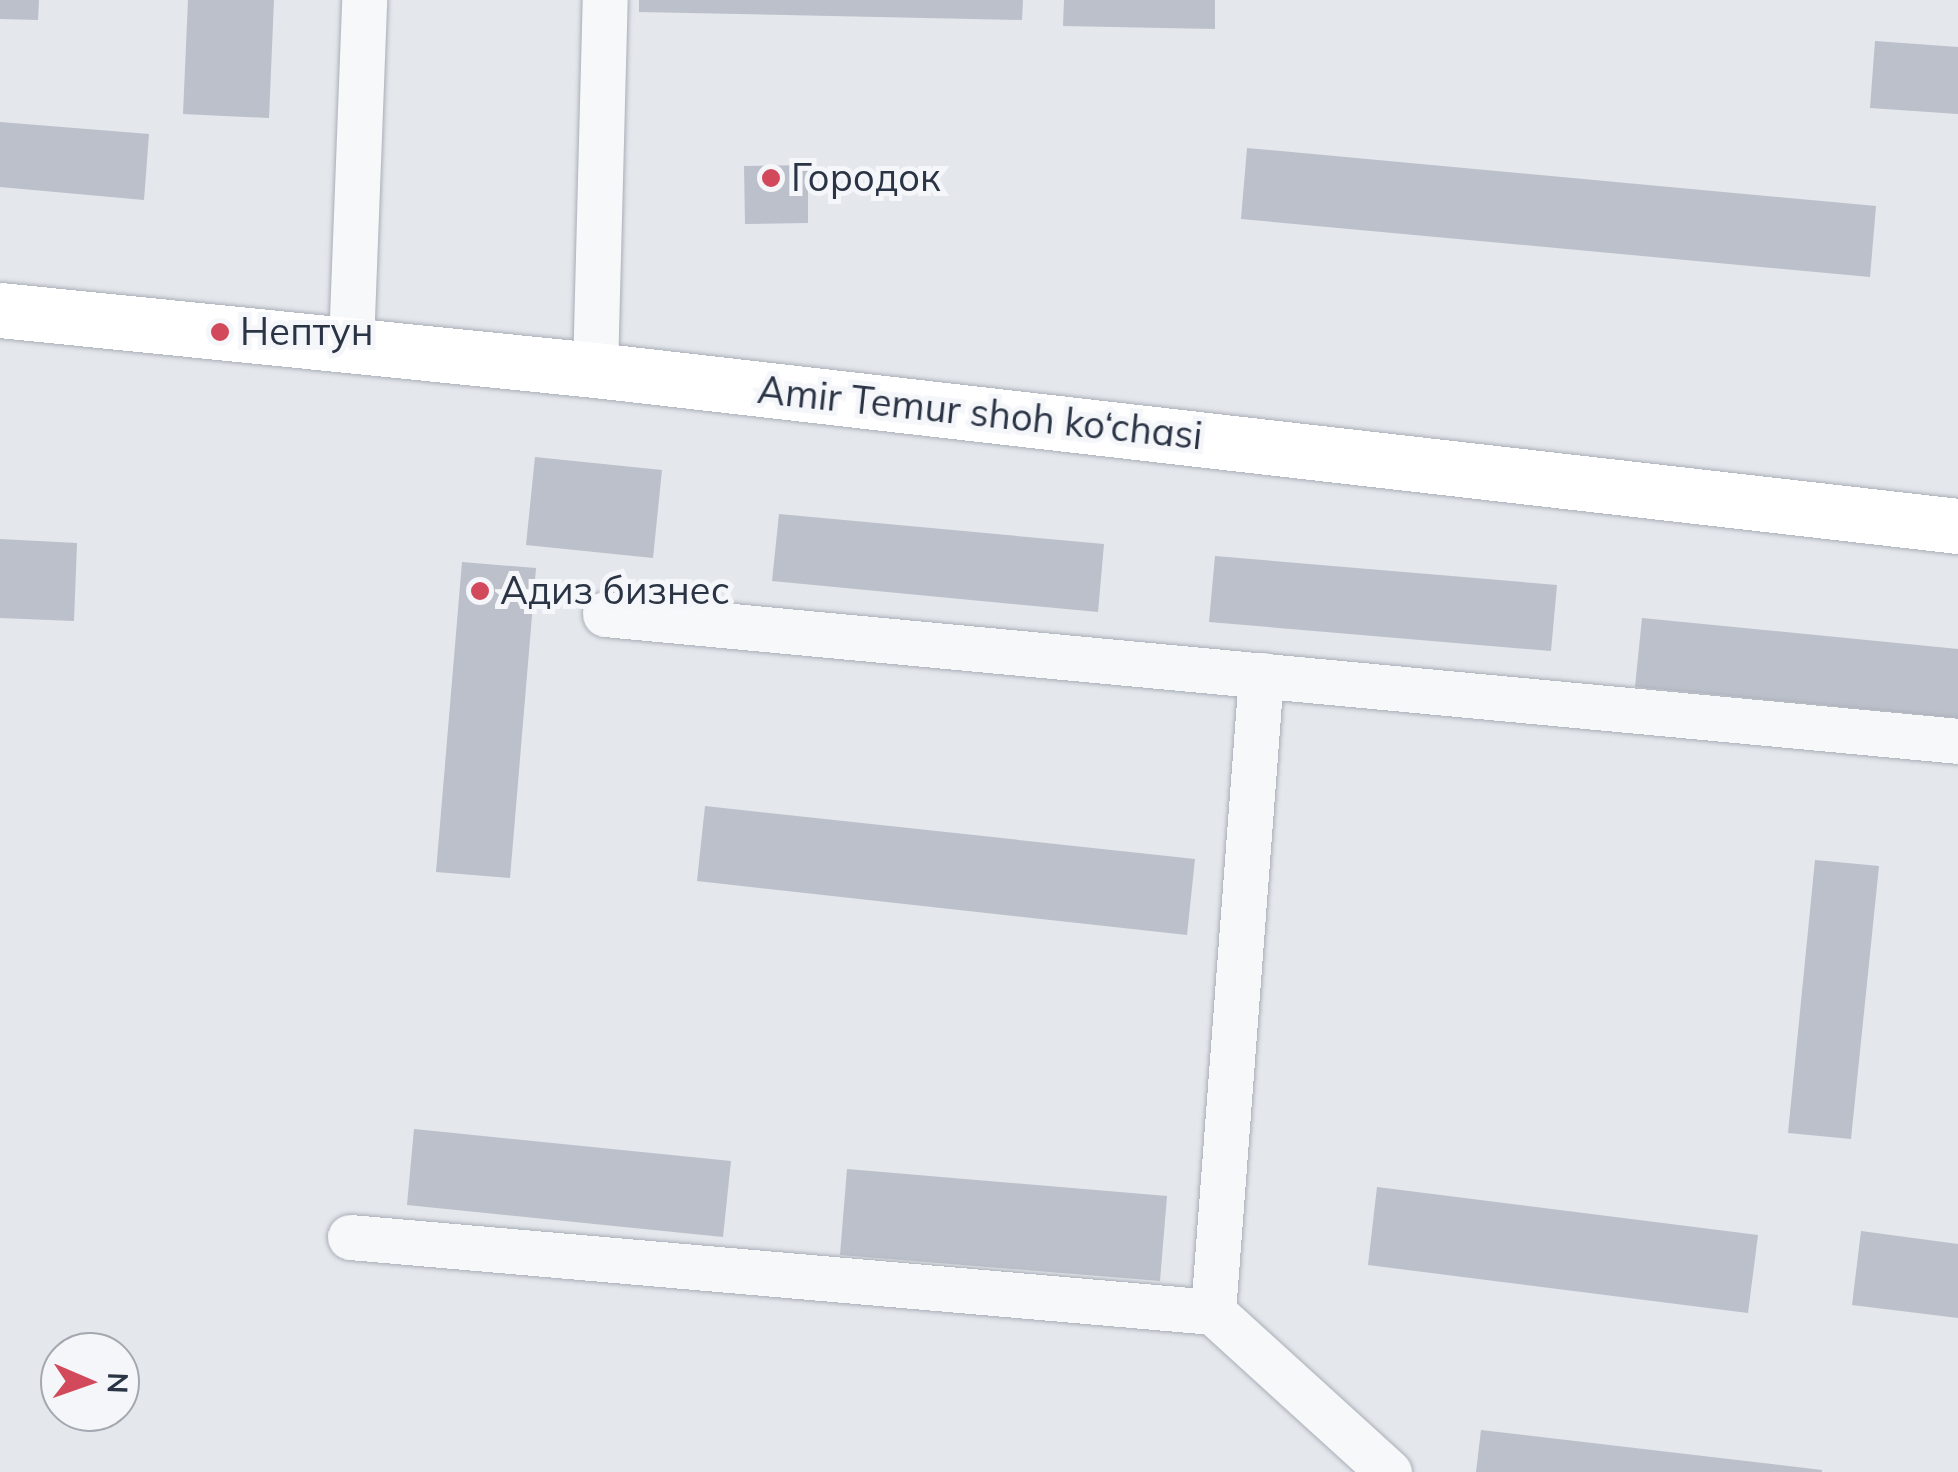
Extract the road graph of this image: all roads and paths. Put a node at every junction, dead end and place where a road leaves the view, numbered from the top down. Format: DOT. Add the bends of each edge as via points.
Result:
graph roads {
  1 [pos="364,0"];
  2 [pos="606,0"];
  3 [pos="0,310"];
  4 [pos="352,344"];
  5 [pos="595,370"];
  6 [pos="1958,526"];
  7 [pos="605,614"];
  8 [pos="1261,676"];
  9 [pos="1958,741"];
  10 [pos="350,1236"];
  11 [pos="1213,1312"];
  12 [pos="1389,1472"];
  1 -- 4 [label="lane"];
  2 -- 5 [label="lane"];
  3 -- 4 [label="main road, Amir Temur shoh ko‘chasi"];
  4 -- 5 [label="main road, Amir Temur shoh ko‘chasi"];
  5 -- 6 [label="main road, Amir Temur shoh ko‘chasi"];
  7 -- 8 [label="lane"];
  8 -- 9 [label="lane"];
  8 -- 11 [label="lane"];
  10 -- 11 [label="lane"];
  11 -- 12 [label="lane"];
}
